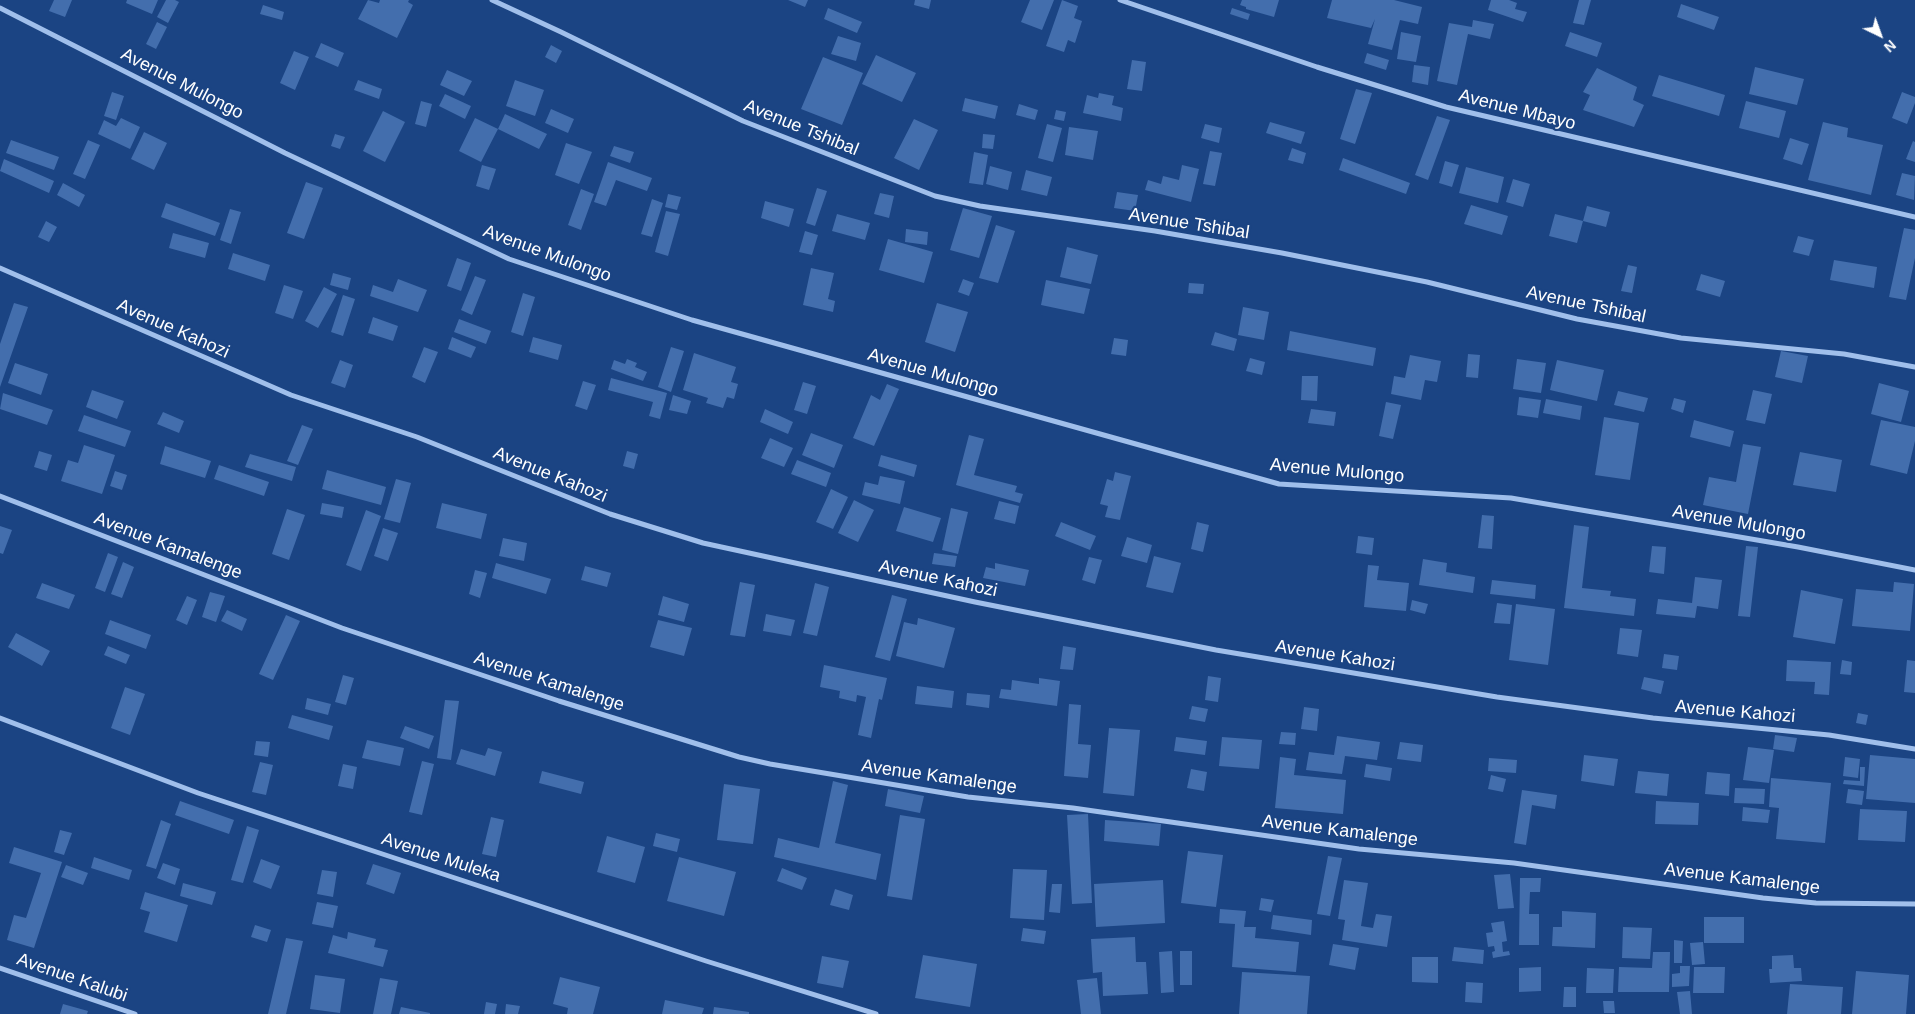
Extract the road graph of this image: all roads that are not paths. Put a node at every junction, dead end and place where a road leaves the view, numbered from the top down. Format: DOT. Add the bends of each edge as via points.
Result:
graph roads {
  1 [pos="492,0"];
  2 [pos="1120,0"];
  3 [pos="0,8"];
  4 [pos="1915,217"];
  5 [pos="0,268"];
  6 [pos="1915,367"];
  7 [pos="0,496"];
  8 [pos="1915,570"];
  9 [pos="0,718"];
  10 [pos="1915,749"];
  11 [pos="1915,904"];
  12 [pos="0,968"];
  13 [pos="135,1014"];
  14 [pos="876,1014"];
  1 -- 6 [label="street, Avenue Tshibal" via="743,121 935,196 980,206 1282,253 1427,282 1577,319 1662,334 1844,354"];
  2 -- 4 [label="street, Avenue Mbayo" via="1446,107"];
  3 -- 8 [label="street, Avenue Mulongo" via="285,153 509,259 692,320 1279,484 1512,498"];
  5 -- 10 [label="street, Avenue Kahozi" via="291,395 416,437 610,514 703,543 1216,650 1497,697 1653,718 1829,735"];
  7 -- 11 [label="street, Avenue Kamalenge" via="342,628 559,701 770,764 968,797 1073,808 1359,849 1514,863 1763,898 1816,903"];
  9 -- 14 [label="street, Avenue Muleka" via="198,794"];
  12 -- 13 [label="street, Avenue Kalubi"];
}
